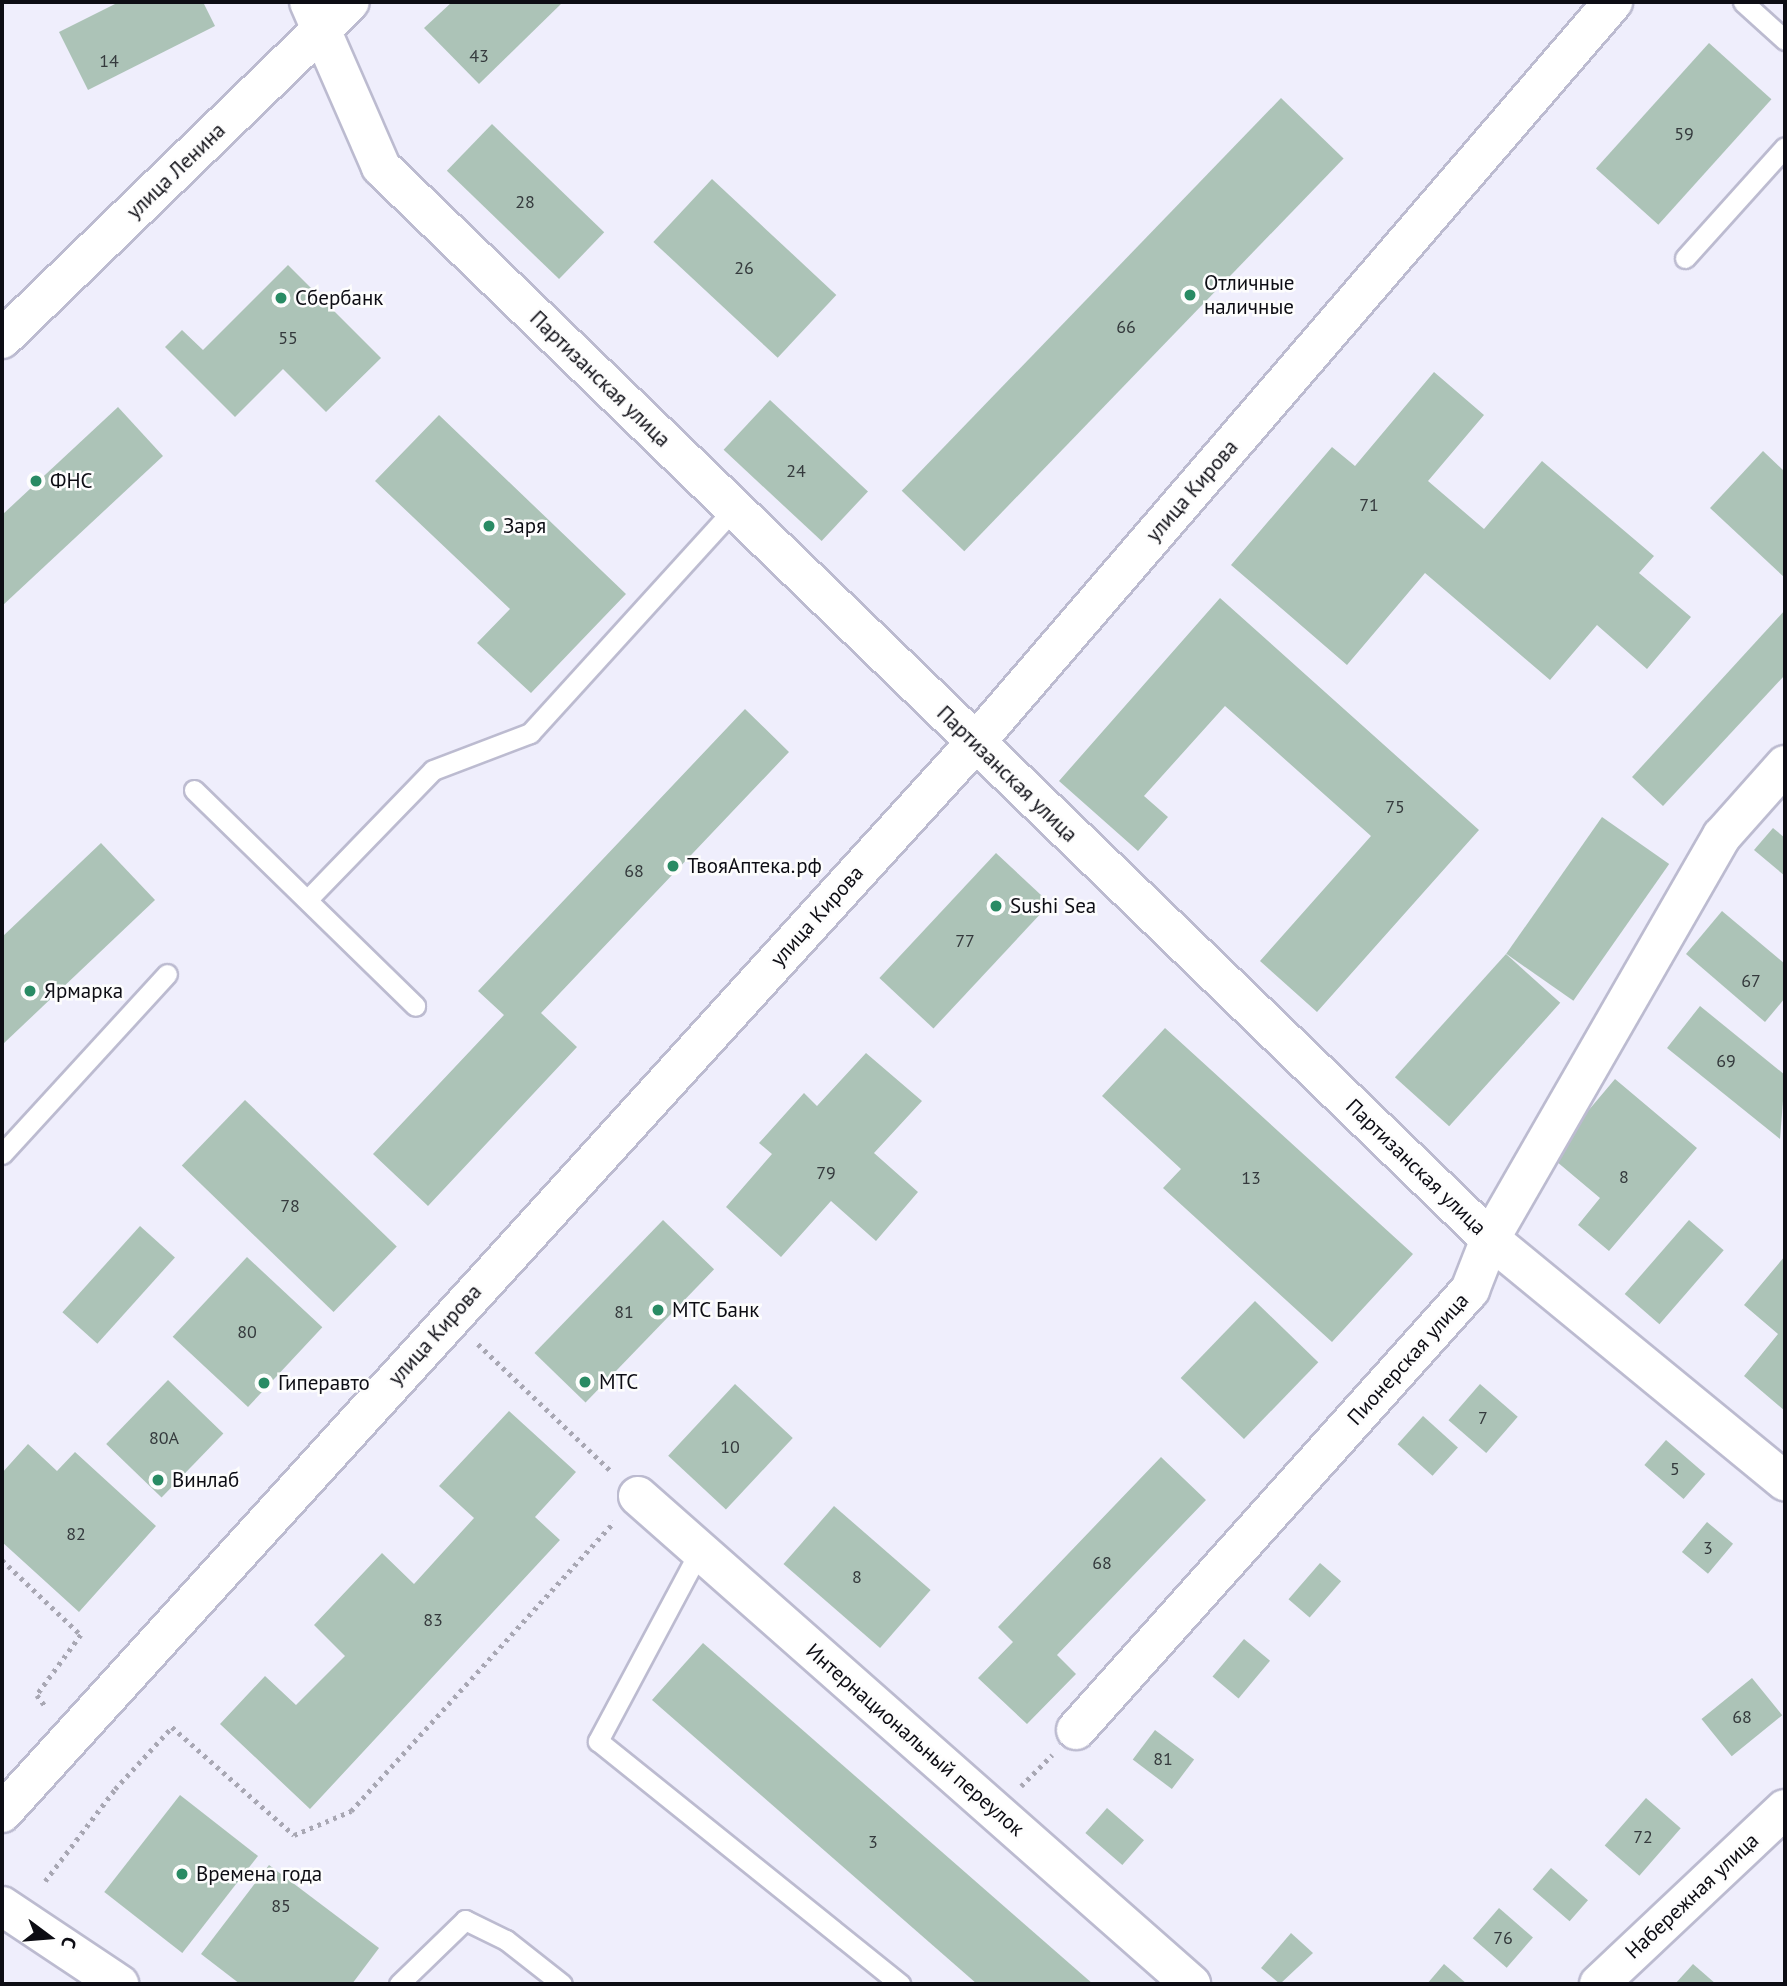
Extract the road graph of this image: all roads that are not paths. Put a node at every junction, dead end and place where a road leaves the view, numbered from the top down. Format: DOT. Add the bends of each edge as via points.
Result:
graph roads {
  1 [pos="350,2"];
  2 [pos="1613,2"];
  3 [pos="1744,2"];
  4 [pos="315,16"];
  5 [pos="1785,40"];
  6 [pos="1785,146"];
  7 [pos="1685,258"];
  8 [pos="2,339"];
  9 [pos="734,509"];
  10 [pos="975,743"];
  11 [pos="1785,765"];
  12 [pos="194,790"];
  13 [pos="309,898"];
  14 [pos="167,974"];
  15 [pos="415,1006"];
  16 [pos="2,1154"];
  17 [pos="1490,1238"];
  18 [pos="1785,1481"];
  19 [pos="638,1496"];
  20 [pos="700,1550"];
  21 [pos="1076,1730"];
  22 [pos="1785,1809"];
  23 [pos="2,1813"];
  24 [pos="2,1906"];
  25 [pos="1172,1978"];
  26 [pos="119,1984"];
  27 [pos="399,1984"];
  28 [pos="562,1984"];
  29 [pos="900,1984"];
  30 [pos="1599,1984"];
  1 -- 4 [label="street, улица Ленина"];
  2 -- 10 [label="street, улица Кирова"];
  3 -- 5 [label="lane"];
  4 -- 8 [label="street, улица Ленина"];
  4 -- 9 [label="street, Партизанская улица" via="381,167"];
  6 -- 7 [label="lane"];
  9 -- 10 [label="street, Партизанская улица"];
  9 -- 13 [label="lane" via="530,733 433,770"];
  10 -- 17 [label="street, Партизанская улица"];
  10 -- 23 [label="street, улица Кирова"];
  11 -- 17 [label="street, Пионерская улица" via="1723,836"];
  12 -- 13 [label="lane"];
  13 -- 15 [label="lane"];
  14 -- 16 [label="lane"];
  17 -- 18 [label="street, Партизанская улица"];
  17 -- 21 [label="street, Пионерская улица" via="1471,1290"];
  19 -- 20 [label="street, Интернациональный переулок"];
  20 -- 25 [label="street, Интернациональный переулок" via="996,1812"];
  20 -- 29 [label="lane" via="598,1741"];
  22 -- 30 [label="street, Набережная улица"];
  24 -- 26 [label="street"];
  27 -- 28 [label="lane" via="465,1920 506,1940"];
}
